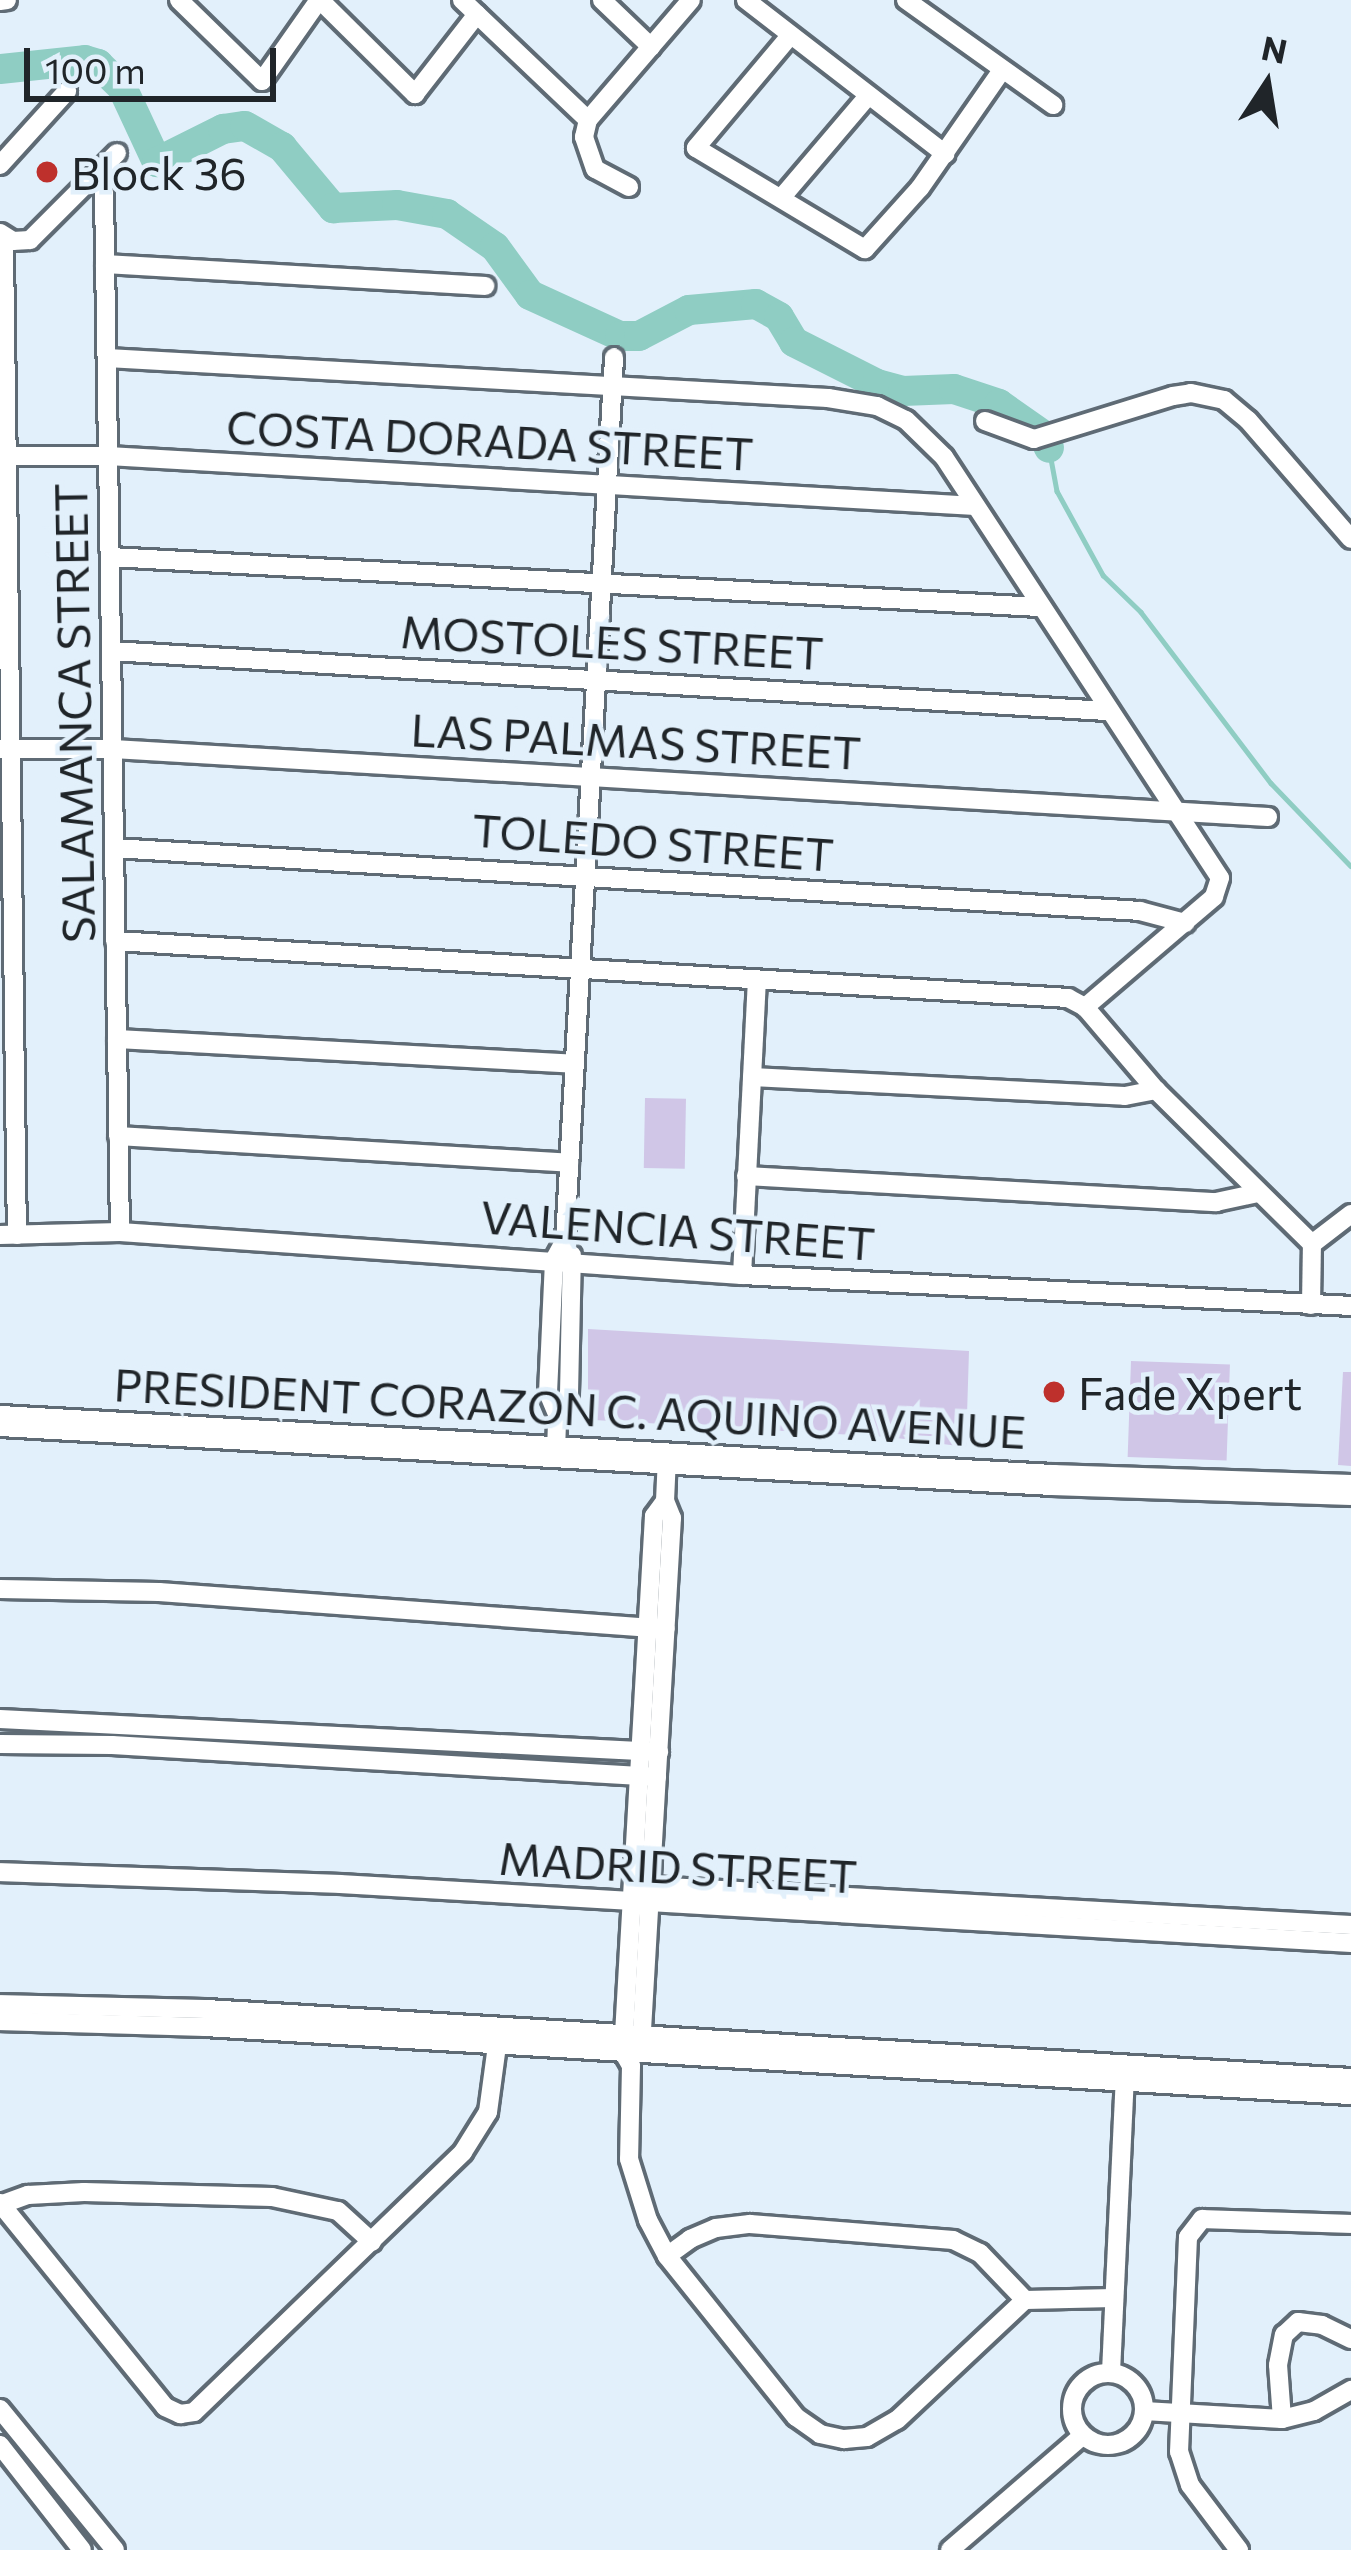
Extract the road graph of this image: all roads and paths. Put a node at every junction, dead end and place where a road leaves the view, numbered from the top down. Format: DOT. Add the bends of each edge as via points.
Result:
graph roads {
  1 [pos="178,0"];
  2 [pos="319,0"];
  3 [pos="463,0"];
  4 [pos="602,0"];
  5 [pos="692,0"];
  6 [pos="747,0"];
  7 [pos="905,0"];
  8 [pos="478,14"];
  9 [pos="789,37"];
  10 [pos="651,47"];
  11 [pos="1000,73"];
  12 [pos="67,91"];
  13 [pos="868,97"];
  14 [pos="1053,105"];
  15 [pos="588,120"];
  16 [pos="118,153"];
  17 [pos="945,154"];
  18 [pos="0,166"];
  19 [pos="629,187"];
  20 [pos="104,192"];
  21 [pos="782,197"];
  22 [pos="2,240"];
  23 [pos="105,264"];
  24 [pos="485,286"];
  25 [pos="3,356"];
  26 [pos="614,357"];
  27 [pos="106,358"];
  28 [pos="612,386"];
  29 [pos="986,421"];
  30 [pos="3,456"];
  31 [pos="108,456"];
  32 [pos="606,484"];
  33 [pos="976,506"];
  34 [pos="1351,539"];
  35 [pos="4,557"];
  36 [pos="110,557"];
  37 [pos="601,586"];
  38 [pos="1039,607"];
  39 [pos="111,651"];
  40 [pos="4,653"];
  41 [pos="596,679"];
  42 [pos="1107,710"];
  43 [pos="4,749"];
  44 [pos="112,749"];
  45 [pos="590,776"];
  46 [pos="1174,811"];
  47 [pos="1268,817"];
  48 [pos="114,848"];
  49 [pos="6,853"];
  50 [pos="585,875"];
  51 [pos="1184,923"];
  52 [pos="115,941"];
  53 [pos="7,943"];
  54 [pos="580,971"];
  55 [pos="757,981"];
  56 [pos="1085,1007"];
  57 [pos="7,1039"];
  58 [pos="117,1039"];
  59 [pos="574,1064"];
  60 [pos="752,1077"];
  61 [pos="1156,1090"];
  62 [pos="8,1136"];
  63 [pos="118,1136"];
  64 [pos="569,1162"];
  65 [pos="746,1176"];
  66 [pos="1258,1193"];
  67 [pos="1351,1214"];
  68 [pos="120,1232"];
  69 [pos="9,1235"];
  70 [pos="565,1240"];
  71 [pos="1312,1244"];
  72 [pos="554,1260"];
  73 [pos="574,1262"];
  74 [pos="742,1275"];
  75 [pos="1310,1305"];
  76 [pos="1351,1306"];
  77 [pos="557,1414"];
  78 [pos="0,1420"];
  79 [pos="556,1451"];
  80 [pos="667,1457"];
  81 [pos="1351,1490"];
  82 [pos="0,1588"];
  83 [pos="657,1629"];
  84 [pos="0,1719"];
  85 [pos="0,1744"];
  86 [pos="650,1751"];
  87 [pos="648,1777"];
  88 [pos="0,1873"];
  89 [pos="641,1894"];
  90 [pos="1351,1925"];
  91 [pos="1351,1943"];
  92 [pos="0,2004"];
  93 [pos="0,2021"];
  94 [pos="499,2036"];
  95 [pos="632,2048"];
  96 [pos="1125,2073"];
  97 [pos="1351,2078"];
  98 [pos="1351,2095"];
  99 [pos="0,2204"];
  100 [pos="1351,2224"];
  101 [pos="372,2242"];
  102 [pos="667,2256"];
  103 [pos="1114,2298"];
  104 [pos="1024,2300"];
  105 [pos="1351,2339"];
  106 [pos="1111,2372"];
  107 [pos="1351,2390"];
  108 [pos="0,2409"];
  109 [pos="1144,2411"];
  110 [pos="1177,2414"];
  111 [pos="1282,2419"];
  112 [pos="1082,2436"];
  113 [pos="0,2445"];
  114 [pos="974,2543"];
  115 [pos="82,2550"];
  116 [pos="115,2550"];
  117 [pos="950,2550"];
  118 [pos="1239,2550"];
  1 -- 2 [label="street" via="262,81"];
  2 -- 8 [label="street" via="415,94"];
  3 -- 8 [label="street"];
  4 -- 10 [label="street"];
  5 -- 10 [label="street"];
  6 -- 9 [label="street"];
  7 -- 11 [label="street"];
  8 -- 15 [label="street"];
  9 -- 13 [label="street"];
  9 -- 21 [label="street" via="696,148"];
  10 -- 15 [label="street"];
  11 -- 14 [label="street"];
  11 -- 17 [label="street"];
  12 -- 18 [label="street"];
  13 -- 17 [label="street"];
  13 -- 21 [label="street"];
  15 -- 19 [label="street" via="584,136 595,170"];
  16 -- 22 [label="street" via="30,240"];
  17 -- 21 [label="street" via="865,249"];
  20 -- 23 [label="street, SALAMANCA STREET"];
  22 -- 25 [label="street"];
  23 -- 24 [label="street"];
  23 -- 27 [label="street, SALAMANCA STREET"];
  25 -- 30 [label="street"];
  26 -- 28 [label="street"];
  27 -- 28 [label="street"];
  27 -- 31 [label="street, SALAMANCA STREET"];
  28 -- 32 [label="street"];
  28 -- 33 [label="street" via="877,406 927,436"];
  29 -- 34 [label="street" via="1034,439 1173,396 1224,400"];
  30 -- 31 [label="street, COSTA DORADA STREET"];
  30 -- 35 [label="street"];
  31 -- 32 [label="street, COSTA DORADA STREET"];
  31 -- 36 [label="street, SALAMANCA STREET"];
  32 -- 33 [label="street, COSTA DORADA STREET"];
  32 -- 37 [label="street"];
  33 -- 38 [label="street"];
  35 -- 40 [label="street"];
  36 -- 37 [label="street"];
  36 -- 39 [label="street, SALAMANCA STREET"];
  37 -- 38 [label="street"];
  37 -- 41 [label="street"];
  38 -- 42 [label="street"];
  39 -- 41 [label="street, MOSTOLES STREET"];
  39 -- 44 [label="street, SALAMANCA STREET"];
  40 -- 43 [label="street"];
  41 -- 42 [label="street, MOSTOLES STREET"];
  41 -- 45 [label="street"];
  42 -- 46 [label="street"];
  43 -- 44 [label="street, LAS PALMAS STREET"];
  43 -- 49 [label="street"];
  44 -- 45 [label="street, LAS PALMAS STREET"];
  44 -- 48 [label="street, SALAMANCA STREET"];
  45 -- 46 [label="street, LAS PALMAS STREET"];
  45 -- 50 [label="street"];
  46 -- 47 [label="street, LAS PALMAS STREET"];
  46 -- 51 [label="street" via="1220,878 1214,897"];
  48 -- 50 [label="street, TOLEDO STREET"];
  48 -- 52 [label="street, SALAMANCA STREET"];
  49 -- 53 [label="street"];
  50 -- 51 [label="street, TOLEDO STREET" via="1140,911"];
  50 -- 54 [label="street"];
  51 -- 56 [label="street"];
  52 -- 54 [label="street"];
  52 -- 58 [label="street, SALAMANCA STREET"];
  53 -- 57 [label="street"];
  54 -- 55 [label="street"];
  54 -- 59 [label="street"];
  55 -- 56 [label="street" via="1060,997"];
  55 -- 60 [label="street"];
  56 -- 61 [label="street"];
  57 -- 62 [label="street"];
  58 -- 59 [label="street"];
  58 -- 63 [label="street, SALAMANCA STREET"];
  59 -- 64 [label="street"];
  60 -- 61 [label="street" via="1125,1096"];
  60 -- 65 [label="street"];
  61 -- 66 [label="street"];
  62 -- 69 [label="street"];
  63 -- 64 [label="street"];
  63 -- 68 [label="street, SALAMANCA STREET"];
  64 -- 70 [label="street"];
  65 -- 66 [label="street" via="1216,1202"];
  65 -- 74 [label="street"];
  66 -- 71 [label="street"];
  67 -- 71 [label="street"];
  68 -- 69 [label="street, VALENCIA STREET"];
  68 -- 72 [label="street, VALENCIA STREET"];
  70 -- 72 [label="street"];
  70 -- 73 [label="street"];
  71 -- 75 [label="street"];
  72 -- 73 [label="street, VALENCIA STREET"];
  72 -- 77 [label="street" via="548,1393"];
  73 -- 74 [label="street, VALENCIA STREET"];
  73 -- 77 [label="street" via="569,1394"];
  74 -- 75 [label="street, VALENCIA STREET"];
  75 -- 76 [label="street, VALENCIA STREET"];
  77 -- 79 [label="street"];
  78 -- 79 [label="main road, PRESIDENT CORAZON C. AQUINO AVENUE"];
  79 -- 80 [label="main road, PRESIDENT CORAZON C. AQUINO AVENUE"];
  80 -- 81 [label="main road, PRESIDENT CORAZON C. AQUINO AVENUE"];
  80 -- 83 [label="street" via="664,1501 654,1516"];
  82 -- 83 [label="street"];
  83 -- 86 [label="street"];
  84 -- 86 [label="street"];
  85 -- 87 [label="street"];
  86 -- 87 [label="street"];
  87 -- 89 [label="street"];
  88 -- 89 [label="street, MADRID STREET"];
  89 -- 90 [label="street, MADRID STREET"];
  89 -- 91 [label="street, MADRID STREET"];
  89 -- 95 [label="street"];
  92 -- 94 [label="street" via="146,2006"];
  93 -- 94 [label="street"];
  94 -- 95 [label="street"];
  94 -- 101 [label="street" via="479,2130"];
  95 -- 96 [label="street"];
  95 -- 102 [label="street" via="629,2159"];
  96 -- 97 [label="street"];
  96 -- 98 [label="street"];
  96 -- 103 [label="street"];
  99 -- 101 [label="street" via="84,2192 272,2197 338,2211"];
  99 -- 101 [label="street" via="165,2407 180,2414 194,2412"];
  100 -- 110 [label="street" via="1216,2218 1194,2226"];
  102 -- 104 [label="street" via="716,2228 750,2224 953,2240 980,2253"];
  102 -- 104 [label="street" via="796,2416 844,2439 897,2420"];
  103 -- 104 [label="street"];
  103 -- 106 [label="street"];
  105 -- 111 [label="street" via="1298,2322 1284,2335 1277,2365"];
  106 -- 109 [label="street" via="1132,2381"];
  106 -- 112 [label="street" via="1089,2378 1074,2395 1072,2417"];
  107 -- 111 [label="street"];
  108 -- 116 [label="street"];
  109 -- 110 [label="street"];
  109 -- 112 [label="street" via="1136,2432 1117,2444"];
  110 -- 111 [label="street"];
  110 -- 118 [label="street" via="1190,2485"];
  112 -- 114 [label="street"];
  113 -- 115 [label="street"];
  114 -- 117 [label="street"];
}
